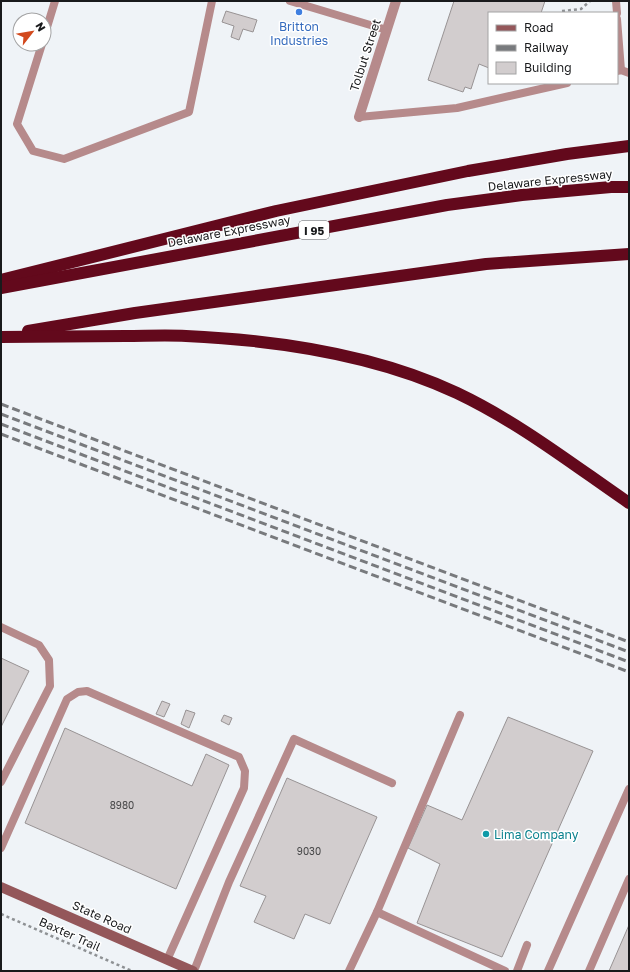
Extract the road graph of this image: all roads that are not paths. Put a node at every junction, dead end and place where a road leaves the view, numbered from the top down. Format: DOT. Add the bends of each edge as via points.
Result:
graph roads {
  1 [pos="55,1"];
  2 [pos="212,1"];
  3 [pos="290,1"];
  4 [pos="396,1"];
  5 [pos="616,1"];
  6 [pos="52,12"];
  7 [pos="616,12"];
  8 [pos="618,29"];
  9 [pos="387,30"];
  10 [pos="40,52"];
  11 [pos="622,71"];
  12 [pos="563,84"];
  13 [pos="359,117"];
  14 [pos="629,142"];
  15 [pos="629,146"];
  16 [pos="614,147"];
  17 [pos="629,187"];
  18 [pos="629,254"];
  19 [pos="1,280"];
  20 [pos="1,288"];
  21 [pos="1,336"];
  22 [pos="629,503"];
  23 [pos="1,627"];
  24 [pos="460,714"];
  25 [pos="1,782"];
  26 [pos="392,783"];
  27 [pos="629,789"];
  28 [pos="1,848"];
  29 [pos="629,879"];
  30 [pos="1,887"];
  31 [pos="377,912"];
  32 [pos="527,945"];
  33 [pos="167,960"];
  34 [pos="193,971"];
  35 [pos="349,971"];
  36 [pos="505,971"];
  37 [pos="517,971"];
  38 [pos="548,971"];
  39 [pos="589,971"];
  1 -- 6 [label="lane"];
  2 -- 10 [label="lane" via="189,112 64,159 33,151 17,124"];
  3 -- 9 [label="lane"];
  4 -- 9 [label="street, Tolbut Street"];
  5 -- 7 [label="lane"];
  8 -- 11 [label="lane"];
  9 -- 13 [label="street, Tolbut Street"];
  12 -- 13 [label="lane" via="457,108"];
  14 -- 16 [label="highway"];
  15 -- 16 [label="highway"];
  16 -- 19 [label="highway" via="468,171 276,211"];
  17 -- 20 [label="highway, Delaware Expressway / I 95" via="447,205"];
  18 -- 21 [label="highway" via="486,264 135,313"];
  21 -- 22 [label="highway" via="186,336 275,344 346,356 403,372 456,393 506,418"];
  23 -- 25 [label="lane" via="39,645 49,660 50,686"];
  24 -- 31 [label="lane"];
  26 -- 34 [label="lane" via="294,739 229,882"];
  27 -- 38 [label="lane"];
  28 -- 33 [label="lane" via="67,699 78,692 86,691 239,757 245,771 244,788"];
  29 -- 39 [label="lane"];
  30 -- 33 [label="main road, State Road"];
  31 -- 35 [label="lane"];
  31 -- 36 [label="lane"];
  32 -- 37 [label="lane"];
  33 -- 34 [label="main road, State Road"];
}
